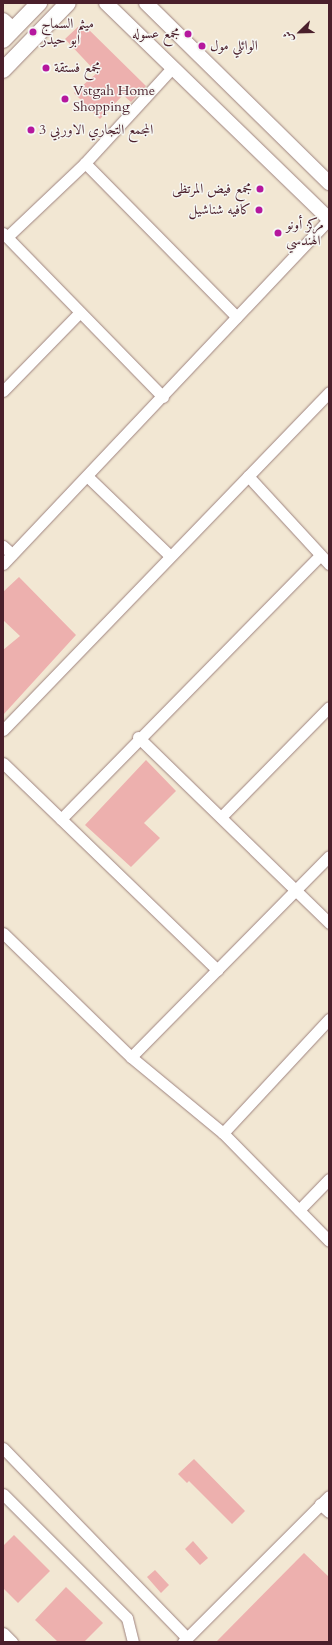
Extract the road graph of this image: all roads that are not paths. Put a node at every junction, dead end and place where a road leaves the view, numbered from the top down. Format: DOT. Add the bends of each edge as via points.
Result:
graph roads {
  1 [pos="39,3"];
  2 [pos="68,3"];
  3 [pos="106,3"];
  4 [pos="146,3"];
  5 [pos="6,30"];
  6 [pos="171,69"];
  7 [pos="3,70"];
  8 [pos="85,163"];
  9 [pos="329,183"];
  10 [pos="329,219"];
  11 [pos="5,235"];
  12 [pos="80,312"];
  13 [pos="237,317"];
  14 [pos="3,391"];
  15 [pos="163,397"];
  16 [pos="327,397"];
  17 [pos="248,476"];
  18 [pos="88,477"];
  19 [pos="3,546"];
  20 [pos="12,554"];
  21 [pos="320,555"];
  22 [pos="170,556"];
  23 [pos="3,564"];
  24 [pos="329,564"];
  25 [pos="327,714"];
  26 [pos="3,730"];
  27 [pos="138,737"];
  28 [pos="3,763"];
  29 [pos="221,817"];
  30 [pos="61,819"];
  31 [pos="329,856"];
  32 [pos="296,890"];
  33 [pos="329,923"];
  34 [pos="3,933"];
  35 [pos="217,970"];
  36 [pos="329,1019"];
  37 [pos="130,1058"];
  38 [pos="223,1133"];
  39 [pos="329,1179"];
  40 [pos="299,1210"];
  41 [pos="329,1241"];
  42 [pos="3,1448"];
  43 [pos="3,1494"];
  44 [pos="329,1496"];
  45 [pos="320,1504"];
  46 [pos="329,1512"];
  47 [pos="3,1633"];
  48 [pos="185,1640"];
  49 [pos="12,1642"];
  50 [pos="133,1642"];
  1 -- 5 [label="main road"];
  2 -- 7 [label="main road"];
  3 -- 6 [label="street"];
  4 -- 9 [label="street"];
  6 -- 8 [label="street"];
  6 -- 10 [label="street"];
  8 -- 11 [label="street"];
  8 -- 13 [label="street"];
  10 -- 13 [label="street"];
  11 -- 12 [label="street"];
  12 -- 14 [label="street"];
  12 -- 15 [label="street"];
  13 -- 15 [label="street"];
  15 -- 18 [label="street"];
  16 -- 17 [label="street"];
  17 -- 21 [label="street"];
  17 -- 22 [label="street"];
  18 -- 20 [label="street"];
  18 -- 22 [label="street"];
  19 -- 20 [label="street"];
  20 -- 23 [label="street"];
  21 -- 24 [label="street"];
  21 -- 27 [label="street"];
  22 -- 26 [label="street"];
  25 -- 29 [label="street"];
  27 -- 29 [label="street"];
  27 -- 30 [label="street"];
  28 -- 30 [label="street"];
  29 -- 32 [label="street"];
  30 -- 35 [label="street"];
  31 -- 32 [label="street"];
  32 -- 33 [label="street"];
  32 -- 35 [label="street"];
  34 -- 37 [label="street"];
  35 -- 37 [label="street"];
  36 -- 38 [label="street"];
  37 -- 38 [label="street"];
  38 -- 40 [label="street"];
  39 -- 40 [label="street"];
  40 -- 41 [label="street"];
  42 -- 48 [label="street"];
  43 -- 50 [label="street" via="127,1618"];
  44 -- 45 [label="street"];
  45 -- 46 [label="street"];
  45 -- 48 [label="street"];
  47 -- 49 [label="street"];
}
